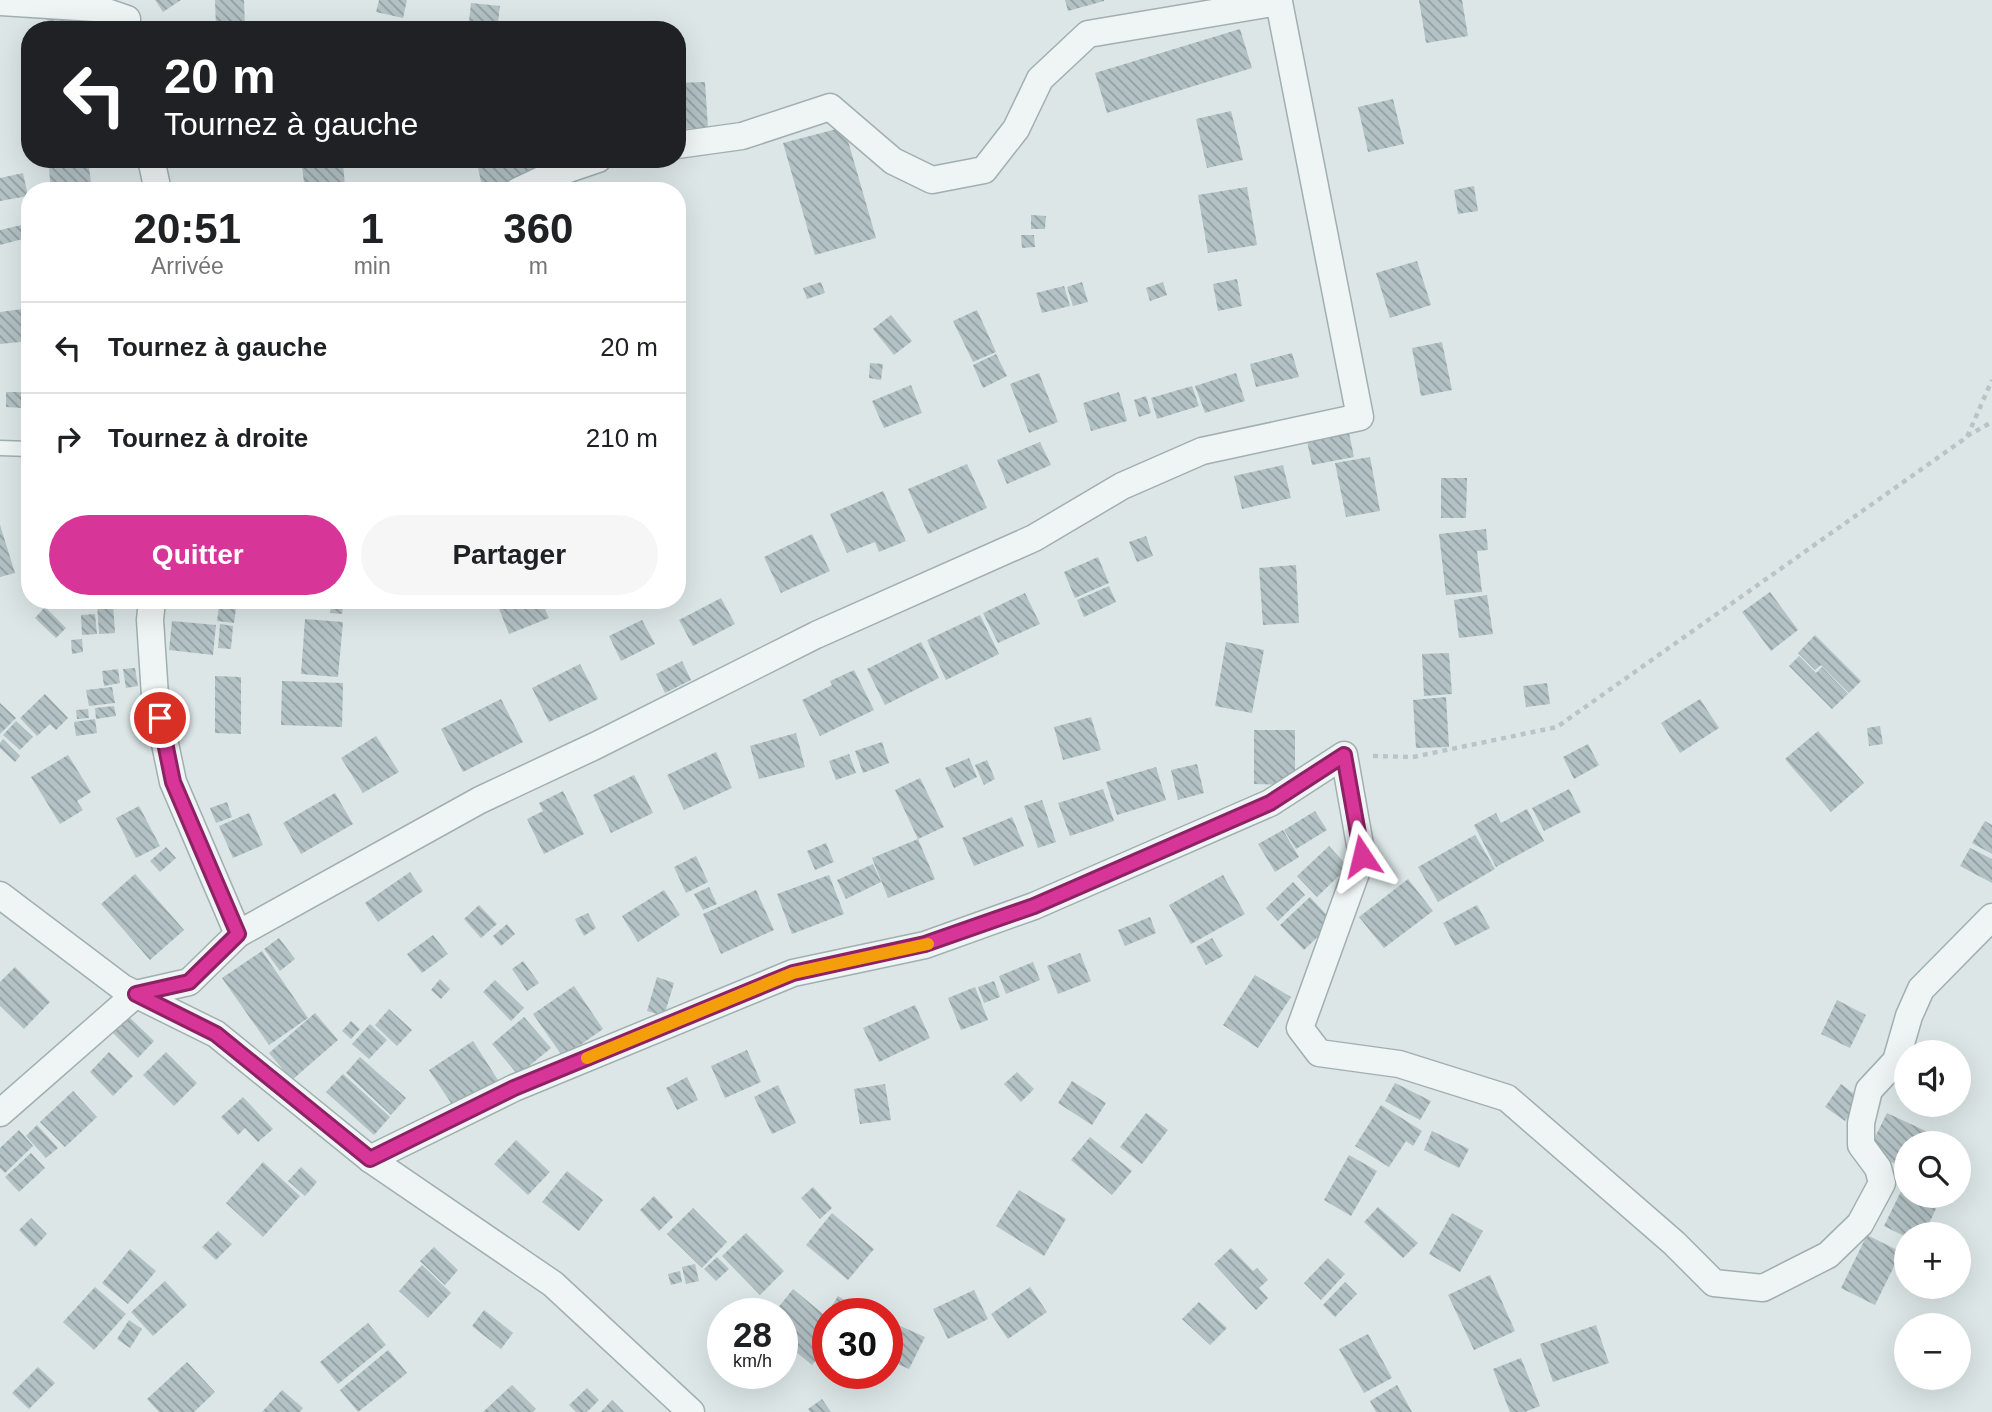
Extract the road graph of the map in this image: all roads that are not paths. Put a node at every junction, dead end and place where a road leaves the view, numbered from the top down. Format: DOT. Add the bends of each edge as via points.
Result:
graph roads {
  1 [pos="0,2"];
  2 [pos="128,16"];
  3 [pos="686,144"];
  4 [pos="572,168"];
  5 [pos="537,182"];
  6 [pos="0,448"];
  7 [pos="21,449"];
  8 [pos="151,609"];
  9 [pos="0,895"];
  10 [pos="1992,916"];
  11 [pos="238,934"];
  12 [pos="136,994"];
  13 [pos="0,1113"];
  14 [pos="370,1159"];
  15 [pos="691,1412"];
  1 -- 2 [label="street" via="95,8"];
  3 -- 11 [label="street" via="742,136 830,107 893,162 932,180 984,170 1016,129 1040,79 1088,34 1279,2 1360,417 1202,451 1122,486 1034,538 816,635 480,800"];
  4 -- 5 [label="street"];
  6 -- 7 [label="lane"];
  8 -- 11 [label="street" via="155,696 173,782"];
  9 -- 12 [label="street"];
  10 -- 14 [label="street" via="1921,989 1895,1061 1869,1090 1861,1146 1878,1168 1882,1183 1860,1224 1828,1255 1763,1288 1714,1283 1507,1098 1399,1064 1318,1053 1300,1028 1362,856 1344,755 1270,803 1034,906 925,944 793,973 514,1088"];
  11 -- 12 [label="street" via="189,982"];
  12 -- 13 [label="street"];
  12 -- 14 [label="street" via="216,1034"];
  14 -- 15 [label="street" via="553,1284"];
}
